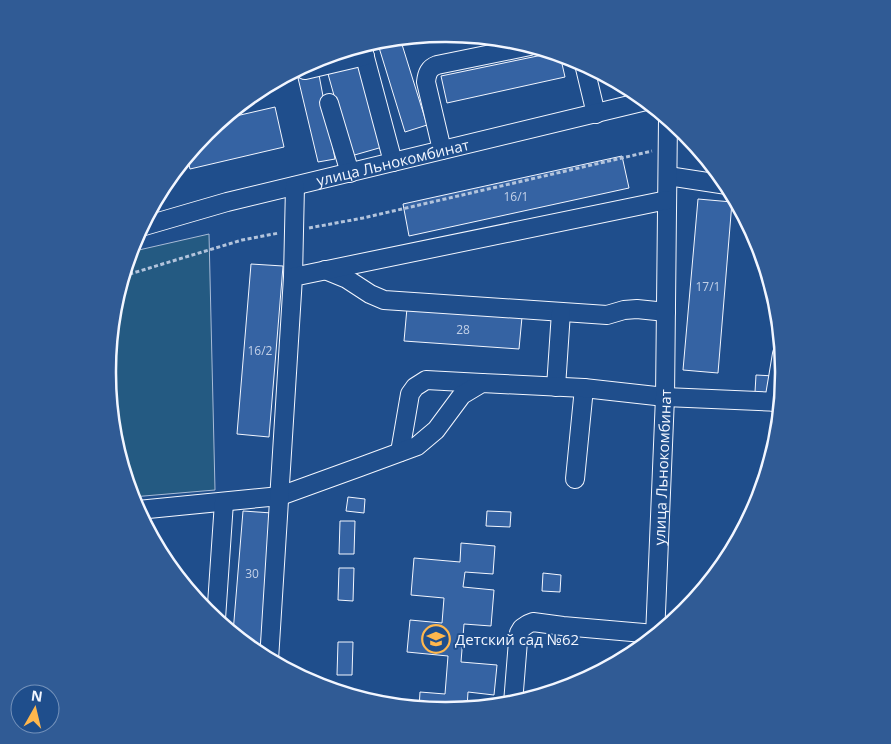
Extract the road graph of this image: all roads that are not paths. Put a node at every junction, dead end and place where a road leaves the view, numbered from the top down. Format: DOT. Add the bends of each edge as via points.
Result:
graph roads {
  1 [pos="512,50"];
  2 [pos="364,53"];
  3 [pos="586,74"];
  4 [pos="329,103"];
  5 [pos="636,104"];
  6 [pos="596,114"];
  7 [pos="668,129"];
  8 [pos="442,150"];
  9 [pos="393,162"];
  10 [pos="350,172"];
  11 [pos="668,176"];
  12 [pos="715,183"];
  13 [pos="295,186"];
  14 [pos="668,200"];
  15 [pos="151,224"];
  16 [pos="325,270"];
  17 [pos="293,277"];
  18 [pos="561,312"];
  19 [pos="666,312"];
  20 [pos="482,383"];
  21 [pos="556,387"];
  22 [pos="584,388"];
  23 [pos="665,397"];
  24 [pos="773,402"];
  25 [pos="400,452"];
  26 [pos="576,479"];
  27 [pos="280,496"];
  28 [pos="224,502"];
  29 [pos="146,509"];
  30 [pos="217,609"];
  31 [pos="655,626"];
  32 [pos="645,634"];
  33 [pos="270,650"];
  34 [pos="515,694"];
  1 -- 8 [label="street" via="430,69 426,82"];
  2 -- 9 [label="street"];
  3 -- 6 [label="street"];
  4 -- 10 [label="street"];
  5 -- 6 [label="street, улица Льнокомбинат"];
  6 -- 8 [label="street, улица Льнокомбинат"];
  7 -- 11 [label="street, улица Льнокомбинат"];
  8 -- 9 [label="street, улица Льнокомбинат"];
  9 -- 10 [label="street, улица Льнокомбинат"];
  10 -- 13 [label="street, улица Льнокомбинат"];
  11 -- 12 [label="street"];
  11 -- 14 [label="street, улица Льнокомбинат"];
  13 -- 15 [label="street, улица Льнокомбинат"];
  13 -- 17 [label="street"];
  14 -- 16 [label="street"];
  14 -- 19 [label="street, улица Льнокомбинат"];
  16 -- 17 [label="street"];
  16 -- 18 [label="street" via="384,300"];
  17 -- 27 [label="street"];
  18 -- 19 [label="street" via="606,315 637,309"];
  18 -- 21 [label="street"];
  19 -- 23 [label="street, улица Льнокомбинат"];
  20 -- 21 [label="street"];
  20 -- 25 [label="street" via="462,395 436,430 417,446"];
  20 -- 25 [label="street" via="426,380 415,387 410,394"];
  21 -- 22 [label="street"];
  22 -- 23 [label="street"];
  22 -- 26 [label="street"];
  23 -- 24 [label="street"];
  23 -- 31 [label="street, улица Льнокомбинат"];
  25 -- 27 [label="street"];
  27 -- 28 [label="street"];
  27 -- 33 [label="street"];
  28 -- 29 [label="street"];
  28 -- 30 [label="street"];
  32 -- 34 [label="street" via="534,622 528,624 522,628 518,641"];
}
